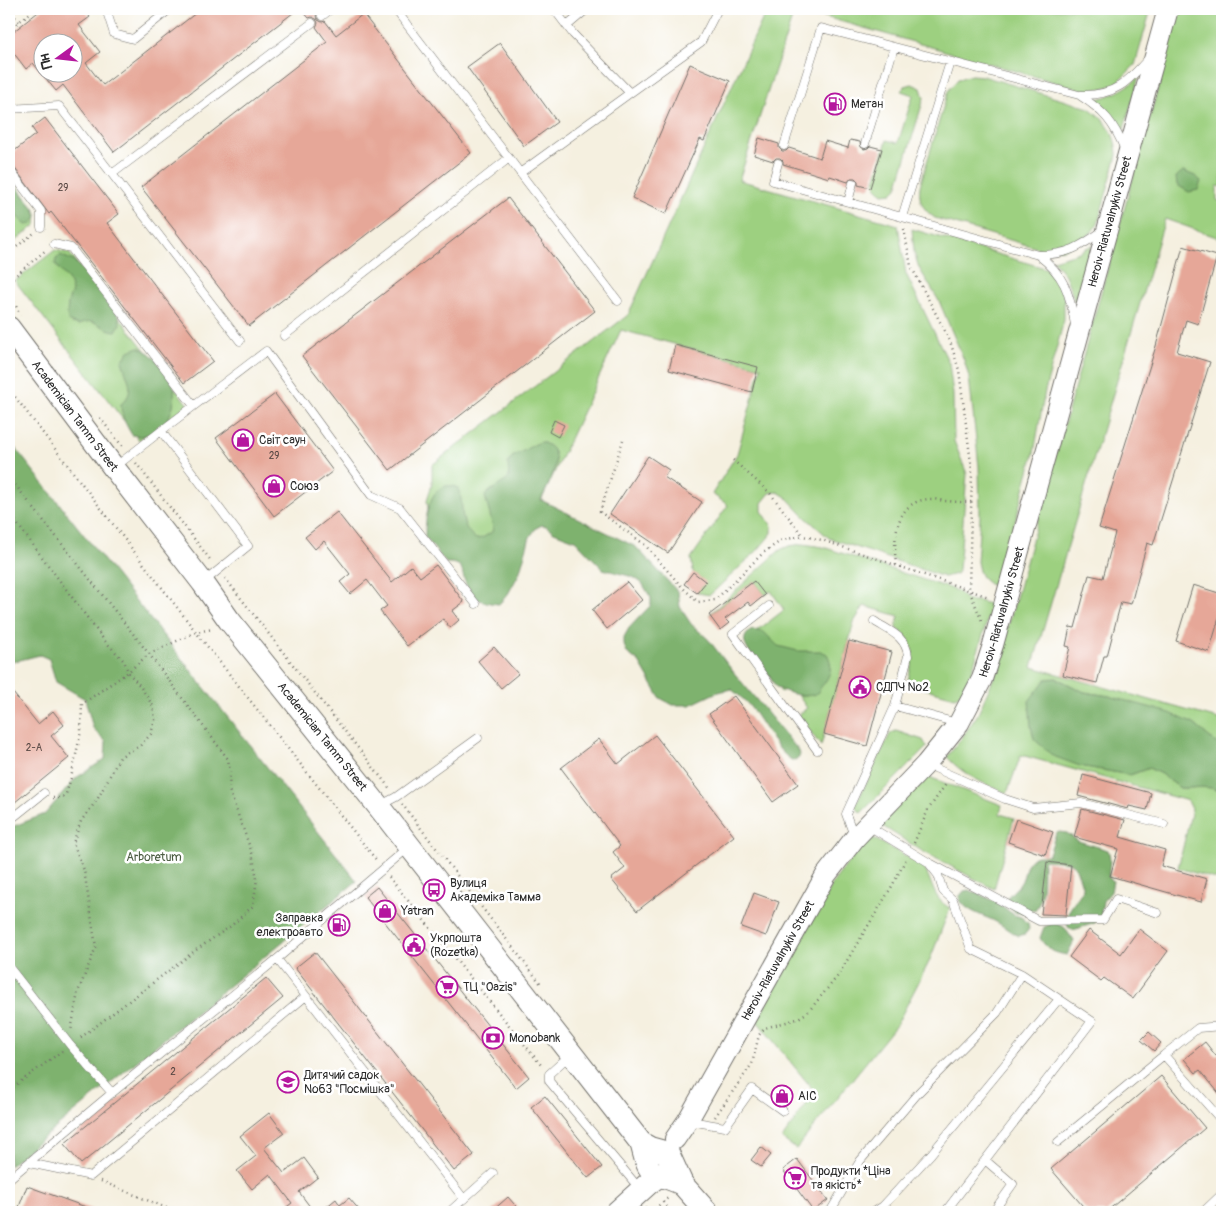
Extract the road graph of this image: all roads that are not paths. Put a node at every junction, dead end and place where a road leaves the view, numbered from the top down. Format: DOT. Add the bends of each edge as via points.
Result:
graph roads {
  1 [pos="106,9"];
  2 [pos="170,9"];
  3 [pos="331,9"];
  4 [pos="395,9"];
  5 [pos="554,9"];
  6 [pos="587,9"];
  7 [pos="718,9"];
  8 [pos="1168,9"];
  9 [pos="322,16"];
  10 [pos="312,24"];
  11 [pos="567,26"];
  12 [pos="894,47"];
  13 [pos="1157,49"];
  14 [pos="950,62"];
  15 [pos="630,93"];
  16 [pos="1079,95"];
  17 [pos="9,109"];
  18 [pos="865,144"];
  19 [pos="784,146"];
  20 [pos="1128,157"];
  21 [pos="509,158"];
  22 [pos="778,162"];
  23 [pos="9,169"];
  24 [pos="520,173"];
  25 [pos="112,174"];
  26 [pos="853,183"];
  27 [pos="848,202"];
  28 [pos="902,217"];
  29 [pos="1108,226"];
  30 [pos="42,228"];
  31 [pos="54,244"];
  32 [pos="1038,255"];
  33 [pos="618,301"];
  34 [pos="15,321"];
  35 [pos="284,336"];
  36 [pos="240,341"];
  37 [pos="1077,342"];
  38 [pos="194,406"];
  39 [pos="161,431"];
  40 [pos="122,462"];
  41 [pos="211,576"];
  42 [pos="476,604"];
  43 [pos="769,606"];
  44 [pos="874,621"];
  45 [pos="895,706"];
  46 [pos="959,723"];
  47 [pos="478,738"];
  48 [pos="817,750"];
  49 [pos="926,764"];
  50 [pos="44,793"];
  51 [pos="388,802"];
  52 [pos="9,821"];
  53 [pos="1164,824"];
  54 [pos="861,832"];
  55 [pos="410,846"];
  56 [pos="928,862"];
  57 [pos="1158,913"];
  58 [pos="277,960"];
  59 [pos="9,967"];
  60 [pos="1022,974"];
  61 [pos="306,996"];
  62 [pos="1059,999"];
  63 [pos="1222,1026"];
  64 [pos="572,1053"];
  65 [pos="1164,1055"];
  66 [pos="112,1093"];
  67 [pos="783,1111"];
  68 [pos="688,1120"];
  69 [pos="1222,1121"];
  70 [pos="1058,1142"];
  71 [pos="985,1160"];
  72 [pos="29,1163"];
  73 [pos="656,1163"];
  74 [pos="493,1174"];
  75 [pos="9,1180"];
  76 [pos="1222,1194"];
  77 [pos="464,1199"];
  78 [pos="624,1210"];
  79 [pos="449,1212"];
  80 [pos="707,1212"];
  81 [pos="830,1212"];
  82 [pos="874,1212"];
  83 [pos="945,1212"];
  84 [pos="993,1212"];
  85 [pos="1203,1212"];
  1 -- 2 [label="lane" via="114,34 133,39"];
  3 -- 9 [label="lane"];
  4 -- 21 [label="lane"];
  5 -- 11 [label="lane"];
  6 -- 11 [label="lane"];
  7 -- 15 [label="lane" via="701,42"];
  8 -- 13 [label="street, Heroiv-Riatuvalnykiv Street"];
  10 -- 25 [label="lane"];
  11 -- 15 [label="lane"];
  12 -- 14 [label="lane"];
  12 -- 18 [label="lane"];
  12 -- 19 [label="lane" via="821,28"];
  13 -- 16 [label="lane" via="1136,74 1116,89 1095,95"];
  13 -- 20 [label="street, Heroiv-Riatuvalnykiv Street"];
  14 -- 16 [label="lane"];
  14 -- 28 [label="lane"];
  15 -- 24 [label="lane"];
  16 -- 20 [label="lane" via="1107,117"];
  17 -- 25 [label="lane" via="59,106"];
  20 -- 29 [label="street, Heroiv-Riatuvalnykiv Street"];
  21 -- 24 [label="lane"];
  21 -- 35 [label="lane"];
  22 -- 27 [label="lane" via="773,181"];
  23 -- 30 [label="lane" via="42,211"];
  24 -- 33 [label="lane"];
  25 -- 36 [label="lane"];
  26 -- 27 [label="lane"];
  27 -- 28 [label="lane"];
  28 -- 32 [label="lane"];
  29 -- 32 [label="lane" via="1072,251"];
  29 -- 37 [label="street, Heroiv-Riatuvalnykiv Street"];
  31 -- 38 [label="lane" via="71,248"];
  32 -- 37 [label="lane" via="1062,279 1074,314"];
  34 -- 40 [label="main road, Academician Tamm Street"];
  37 -- 46 [label="street, Heroiv-Riatuvalnykiv Street" via="993,645 982,679"];
  38 -- 39 [label="lane"];
  38 -- 42 [label="lane" via="266,351 370,495 400,508"];
  39 -- 40 [label="lane"];
  39 -- 41 [label="lane" via="248,546"];
  40 -- 41 [label="main road, Academician Tamm Street"];
  41 -- 51 [label="main road, Academician Tamm Street" via="229,620"];
  43 -- 48 [label="lane" via="733,634"];
  44 -- 45 [label="lane" via="905,642 907,648 908,656"];
  45 -- 46 [label="lane"];
  45 -- 54 [label="lane" via="846,814"];
  46 -- 49 [label="street, Heroiv-Riatuvalnykiv Street"];
  47 -- 51 [label="lane"];
  49 -- 53 [label="lane" via="1032,808 1081,803"];
  49 -- 54 [label="street, Heroiv-Riatuvalnykiv Street"];
  50 -- 52 [label="lane"];
  51 -- 55 [label="main road, Academician Tamm Street"];
  54 -- 56 [label="lane" via="910,851"];
  54 -- 68 [label="street, Heroiv-Riatuvalnykiv Street" via="826,875"];
  55 -- 58 [label="lane"];
  55 -- 64 [label="main road, Academician Tamm Street"];
  56 -- 57 [label="lane" via="1039,920 1103,920 1116,899"];
  56 -- 60 [label="lane" via="938,875 943,891 953,900 971,949"];
  58 -- 61 [label="lane"];
  58 -- 66 [label="lane"];
  59 -- 66 [label="lane"];
  60 -- 62 [label="lane"];
  60 -- 81 [label="lane" via="997,1013 919,1092 860,1161"];
  61 -- 72 [label="lane" via="91,1176"];
  61 -- 77 [label="lane"];
  62 -- 71 [label="lane" via="1092,1022"];
  62 -- 82 [label="lane" via="931,1154"];
  63 -- 65 [label="lane" via="1198,1028"];
  64 -- 73 [label="main road, Academician Tamm Street"];
  64 -- 73 [label="lane" via="549,1074 549,1081"];
  65 -- 69 [label="lane"];
  65 -- 70 [label="lane"];
  66 -- 72 [label="lane"];
  67 -- 68 [label="lane" via="752,1089 725,1127"];
  68 -- 73 [label="street, Heroiv-Riatuvalnykiv Street"];
  71 -- 83 [label="lane"];
  71 -- 84 [label="lane" via="1014,1184"];
  72 -- 75 [label="lane"];
  73 -- 78 [label="main road, Heroiv-Riatuvalnykiv Street"];
  73 -- 80 [label="main road, Academician Tamm Street" via="674,1192"];
  74 -- 77 [label="lane"];
  76 -- 85 [label="lane"];
  77 -- 79 [label="lane"];
}
